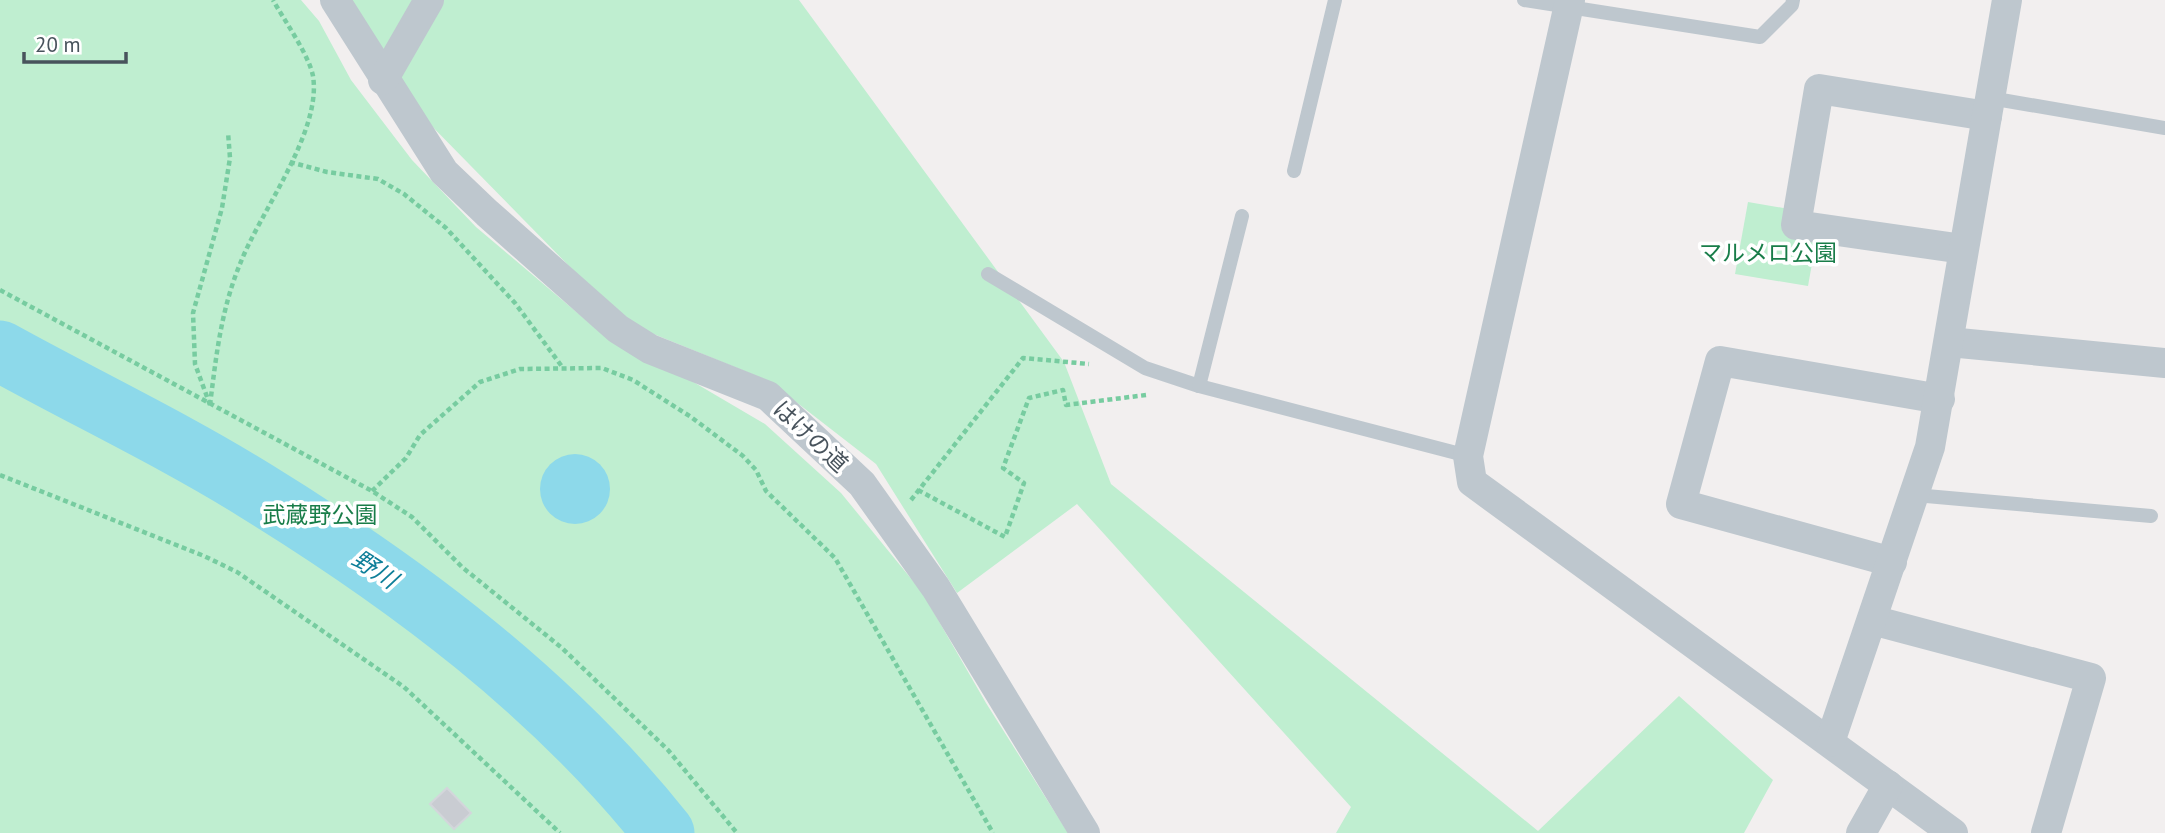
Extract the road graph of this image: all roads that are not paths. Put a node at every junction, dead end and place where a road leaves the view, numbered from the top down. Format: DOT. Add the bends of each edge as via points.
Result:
graph roads {
  1 [pos="335,0"];
  2 [pos="429,0"];
  3 [pos="1335,0"];
  4 [pos="1524,0"];
  5 [pos="1793,0"];
  6 [pos="2007,0"];
  7 [pos="1569,4"];
  8 [pos="383,80"];
  9 [pos="1989,107"];
  10 [pos="2165,128"];
  11 [pos="1294,171"];
  12 [pos="1242,216"];
  13 [pos="1963,249"];
  14 [pos="988,274"];
  15 [pos="1949,342"];
  16 [pos="2165,363"];
  17 [pos="1199,386"];
  18 [pos="1941,399"];
  19 [pos="1468,456"];
  20 [pos="1915,495"];
  21 [pos="2151,516"];
  22 [pos="1892,562"];
  23 [pos="1872,620"];
  24 [pos="1830,742"];
  25 [pos="1888,785"];
  26 [pos="1085,833"];
  27 [pos="1861,833"];
  28 [pos="1953,833"];
  29 [pos="2046,833"];
  1 -- 8 [label="street, はけの道"];
  2 -- 8 [label="street"];
  3 -- 11 [label="lane"];
  4 -- 7 [label="lane"];
  5 -- 7 [label="lane" via="1760,37"];
  6 -- 9 [label="street"];
  7 -- 19 [label="street"];
  8 -- 26 [label="street, はけの道" via="443,172 608,320 650,349 768,396 862,484 936,588"];
  9 -- 10 [label="lane"];
  9 -- 13 [label="street"];
  9 -- 13 [label="street" via="1819,89 1796,225"];
  12 -- 17 [label="lane"];
  13 -- 15 [label="street"];
  14 -- 17 [label="lane" via="1144,368"];
  15 -- 16 [label="street"];
  15 -- 18 [label="street"];
  17 -- 19 [label="lane"];
  18 -- 20 [label="street"];
  18 -- 22 [label="street" via="1720,361 1681,504"];
  19 -- 24 [label="street" via="1472,482"];
  20 -- 21 [label="lane"];
  20 -- 22 [label="street"];
  22 -- 23 [label="street"];
  23 -- 24 [label="street"];
  23 -- 29 [label="street" via="2091,678"];
  24 -- 25 [label="street"];
  25 -- 27 [label="street"];
  25 -- 28 [label="street"];
}
